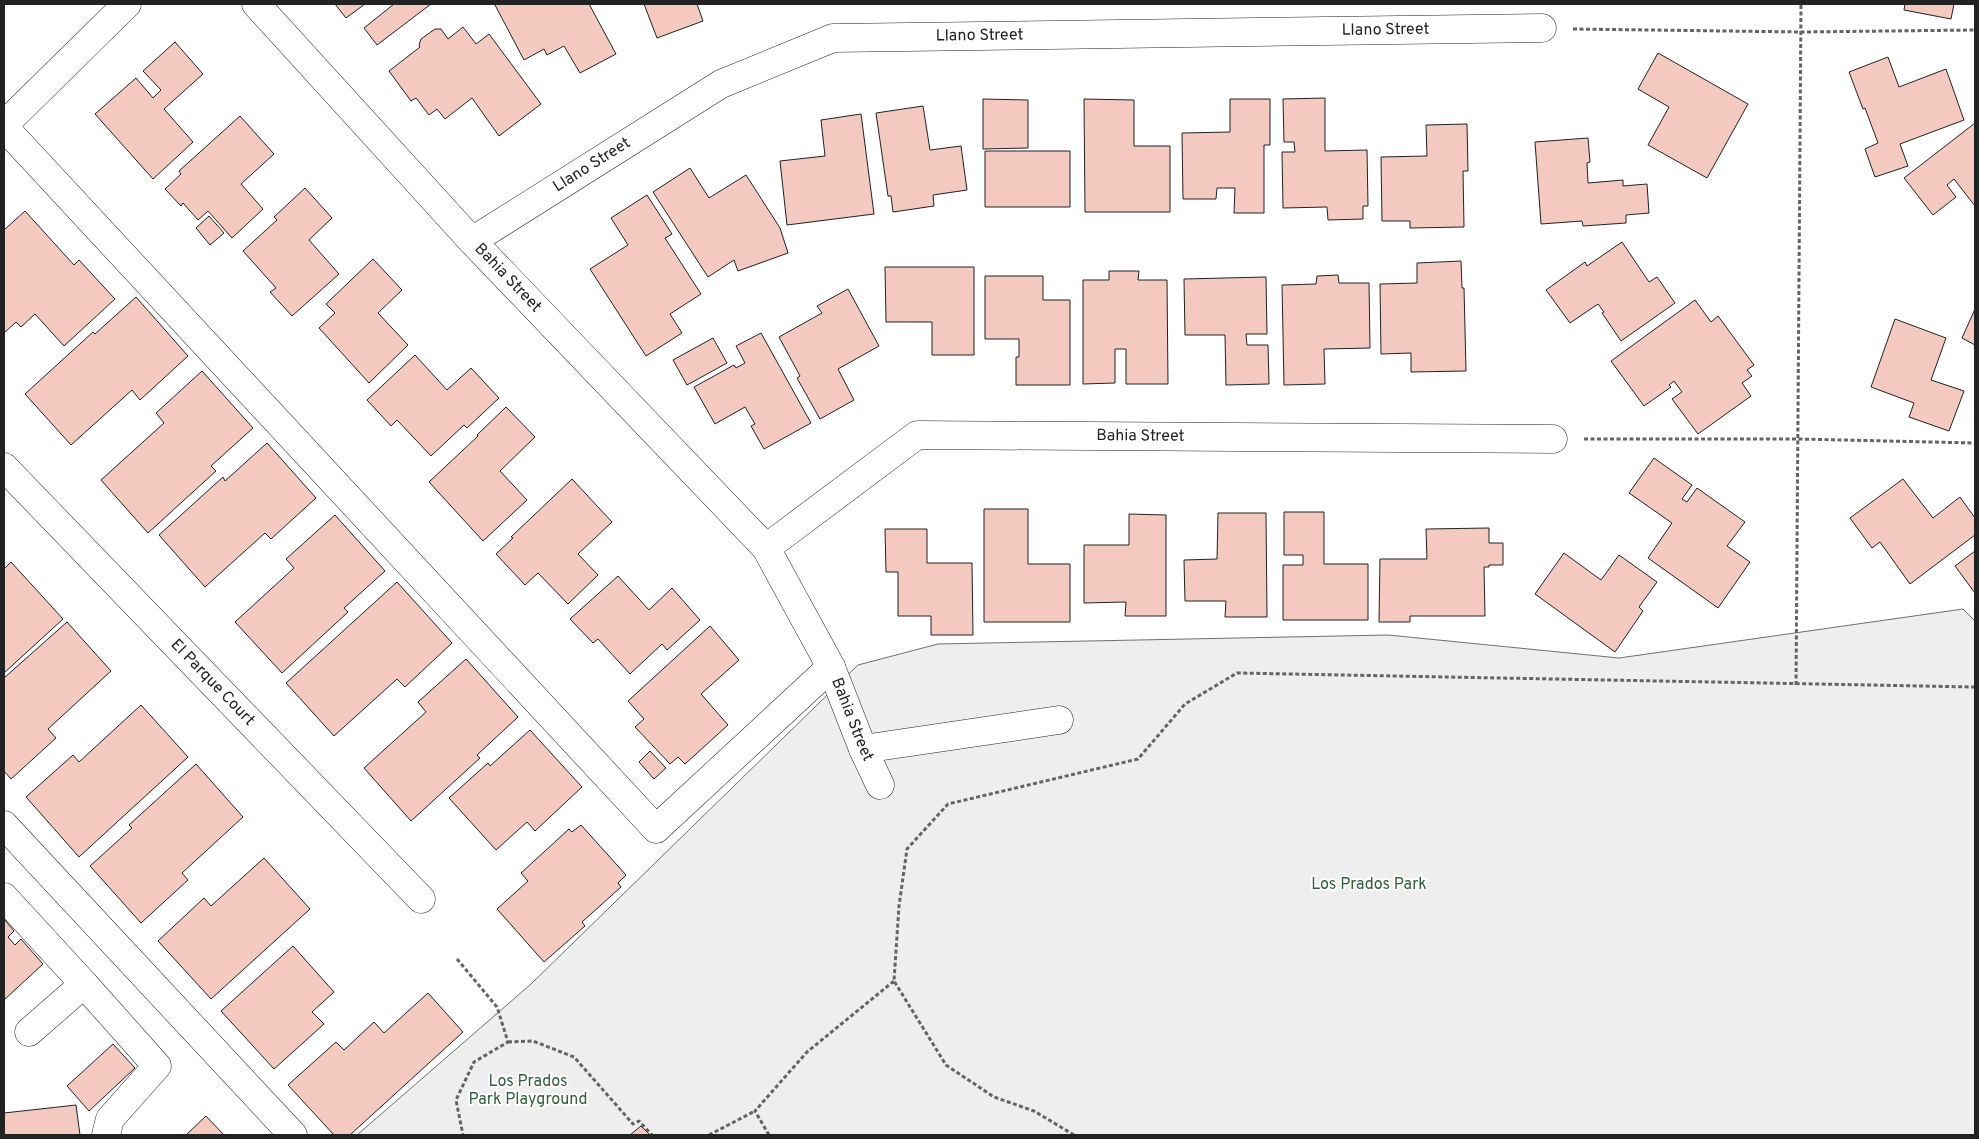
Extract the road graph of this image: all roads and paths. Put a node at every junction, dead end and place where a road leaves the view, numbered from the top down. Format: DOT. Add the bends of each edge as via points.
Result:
graph roads {
  1 [pos="127,4"];
  2 [pos="256,4"];
  3 [pos="1801,4"];
  4 [pos="1542,28"];
  5 [pos="1975,30"];
  6 [pos="1801,32"];
  7 [pos="4,126"];
  8 [pos="472,241"];
  9 [pos="1553,439"];
  10 [pos="1799,439"];
  11 [pos="1975,443"];
  12 [pos="4,467"];
  13 [pos="766,548"];
  14 [pos="831,667"];
  15 [pos="1796,685"];
  16 [pos="1975,687"];
  17 [pos="1058,720"];
  18 [pos="863,749"];
  19 [pos="880,785"];
  20 [pos="4,824"];
  21 [pos="4,897"];
  22 [pos="421,899"];
  23 [pos="457,959"];
  24 [pos="894,981"];
  25 [pos="84,984"];
  26 [pos="29,1032"];
  27 [pos="508,1042"];
  28 [pos="754,1110"];
  29 [pos="106,1135"];
  30 [pos="293,1135"];
  31 [pos="463,1135"];
  32 [pos="652,1135"];
  33 [pos="709,1135"];
  34 [pos="769,1135"];
  35 [pos="1074,1135"];
  1 -- 7 [label="street"];
  2 -- 8 [label="street, Bahia Street"];
  3 -- 6 [label="path"];
  4 -- 6 [label="path"];
  4 -- 8 [label="street, Llano Street" via="833,38 721,84"];
  5 -- 6 [label="path"];
  6 -- 10 [label="path"];
  7 -- 14 [label="street" via="656,829"];
  8 -- 13 [label="street, Bahia Street"];
  9 -- 10 [label="path"];
  9 -- 13 [label="street, Bahia Street" via="916,434"];
  10 -- 11 [label="path"];
  10 -- 15 [label="path"];
  12 -- 22 [label="street, El Parque Court"];
  13 -- 14 [label="street, Bahia Street"];
  14 -- 18 [label="street, Bahia Street"];
  15 -- 16 [label="path"];
  15 -- 24 [label="path" via="1237,673 1184,704 1138,759 948,804 907,850"];
  17 -- 18 [label="street"];
  18 -- 19 [label="street, Bahia Street"];
  20 -- 30 [label="street"];
  21 -- 25 [label="street"];
  23 -- 27 [label="path" via="497,1007"];
  24 -- 28 [label="path" via="807,1052"];
  24 -- 35 [label="path" via="946,1065 994,1097 1034,1111"];
  25 -- 26 [label="street"];
  25 -- 29 [label="street" via="157,1066 110,1119"];
  27 -- 31 [label="path" via="474,1062 456,1100"];
  27 -- 32 [label="path" via="533,1040 574,1057 633,1124 639,1121"];
  28 -- 33 [label="path"];
  28 -- 34 [label="path"];
}
